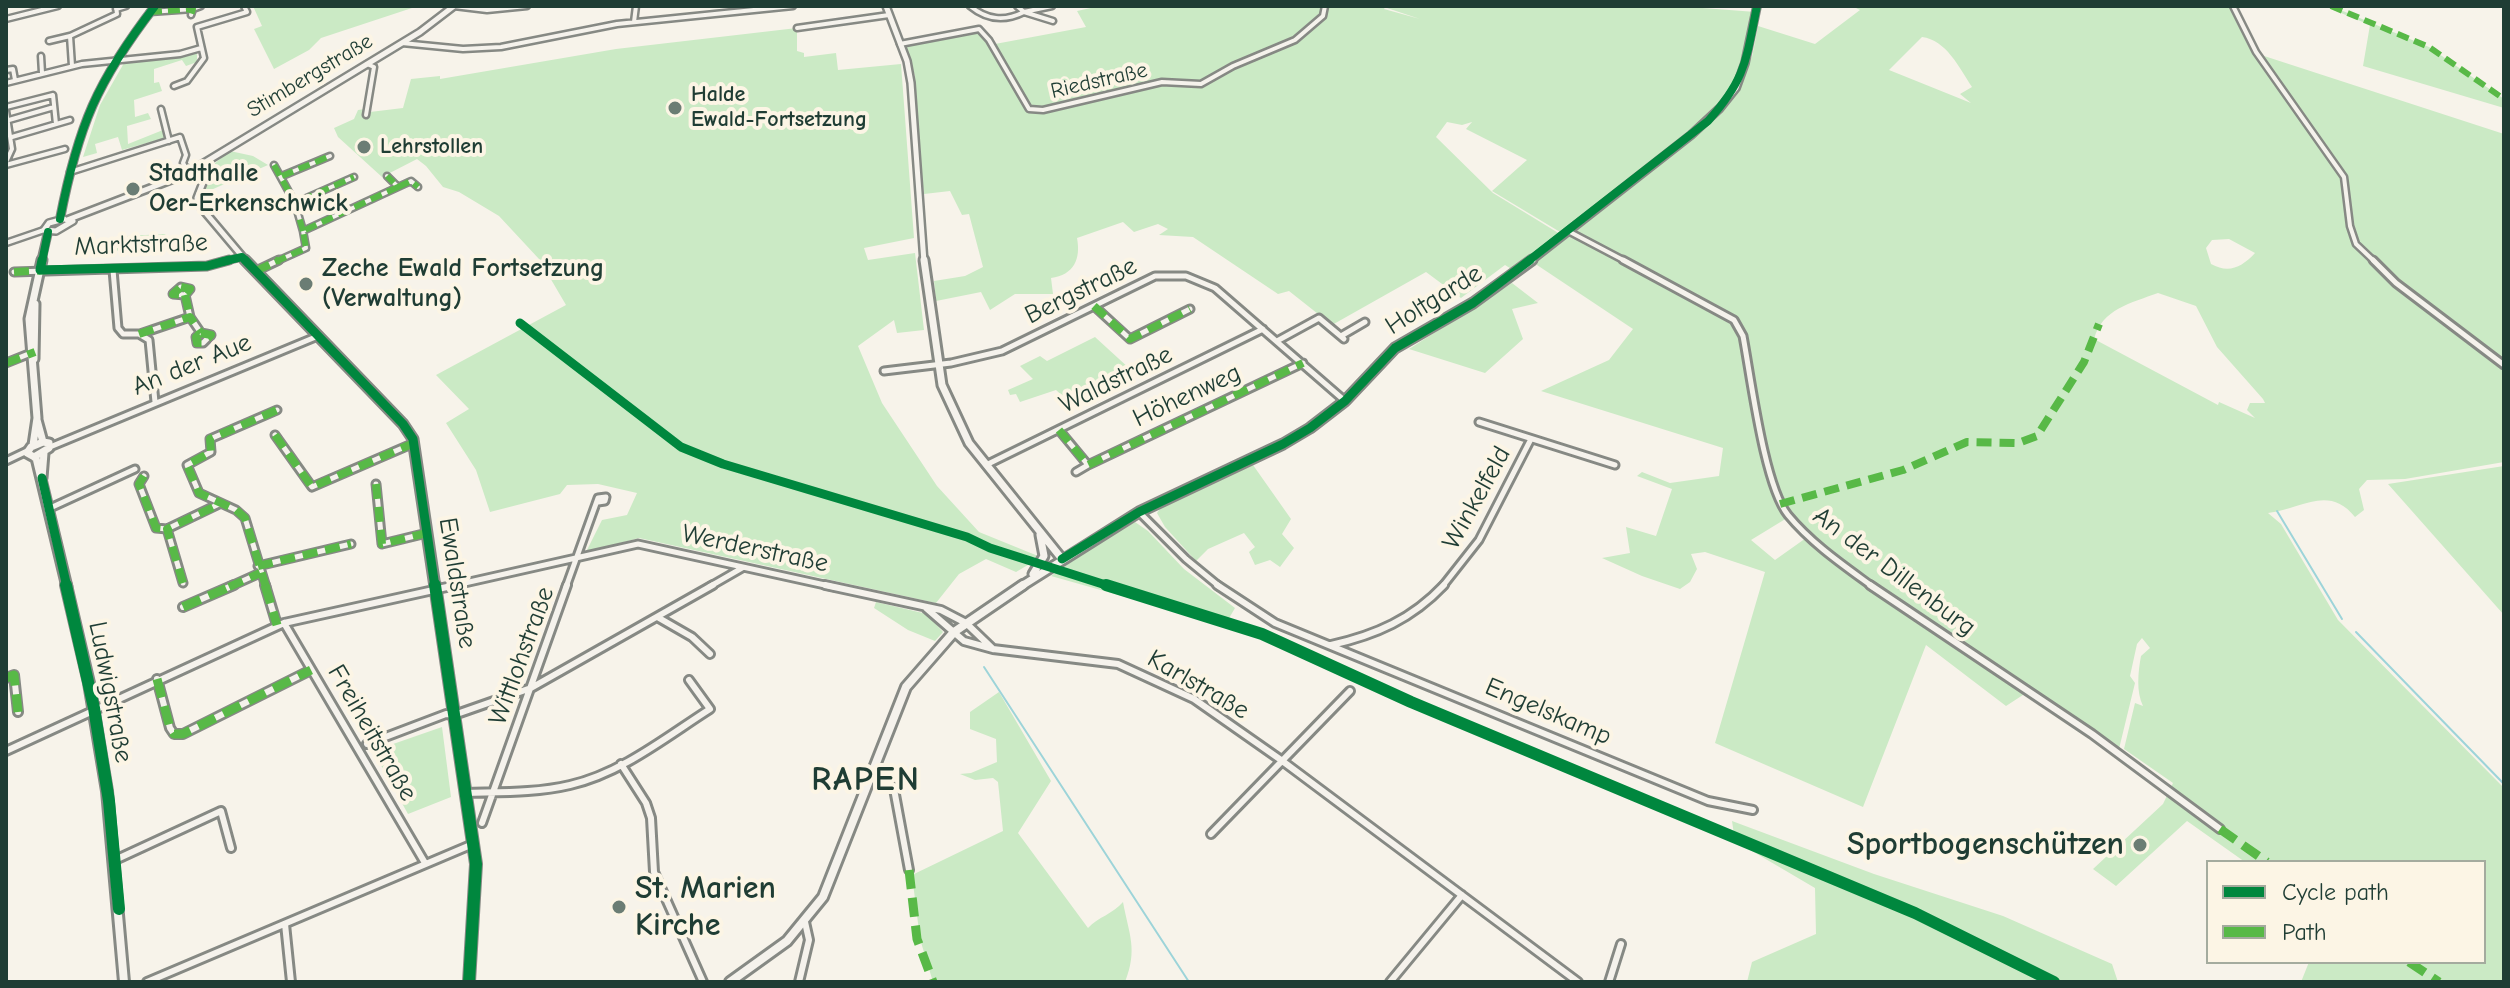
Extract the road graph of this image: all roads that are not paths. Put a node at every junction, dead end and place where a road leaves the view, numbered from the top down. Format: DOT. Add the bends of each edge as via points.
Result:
graph roads {
  1 [pos="58,6"];
  2 [pos="126,6"];
  3 [pos="155,6"];
  4 [pos="201,6"];
  5 [pos="244,6"];
  6 [pos="454,6"];
  7 [pos="527,6"];
  8 [pos="636,6"];
  9 [pos="749,6"];
  10 [pos="793,6"];
  11 [pos="886,6"];
  12 [pos="970,6"];
  13 [pos="1017,6"];
  14 [pos="1052,6"];
  15 [pos="1325,6"];
  16 [pos="1757,6"];
  17 [pos="2233,6"];
  18 [pos="116,7"];
  19 [pos="150,12"];
  20 [pos="1024,12"];
  21 [pos="748,13"];
  22 [pos="889,15"];
  23 [pos="6,19"];
  24 [pos="1053,21"];
  25 [pos="73,22"];
  26 [pos="634,22"];
  27 [pos="797,28"];
  28 [pos="76,31"];
  29 [pos="70,36"];
  30 [pos="49,41"];
  31 [pos="401,43"];
  32 [pos="900,44"];
  33 [pos="201,48"];
  34 [pos="41,56"];
  35 [pos="112,60"];
  36 [pos="366,63"];
  37 [pos="72,66"];
  38 [pos="6,70"];
  39 [pos="42,73"];
  40 [pos="15,80"];
  41 [pos="6,83"];
  42 [pos="174,86"];
  43 [pos="54,107"];
  44 [pos="6,109"];
  45 [pos="161,109"];
  46 [pos="366,115"];
  47 [pos="9,120"];
  48 [pos="70,120"];
  49 [pos="56,124"];
  50 [pos="12,137"];
  51 [pos="169,141"];
  52 [pos="65,149"];
  53 [pos="330,156"];
  54 [pos="319,161"];
  55 [pos="6,164"];
  56 [pos="274,165"];
  57 [pos="323,165"];
  58 [pos="194,171"];
  59 [pos="70,172"];
  60 [pos="282,176"];
  61 [pos="387,176"];
  62 [pos="354,177"];
  63 [pos="398,187"];
  64 [pos="418,187"];
  65 [pos="295,203"];
  66 [pos="51,221"];
  67 [pos="65,221"];
  68 [pos="45,230"];
  69 [pos="59,230"];
  70 [pos="303,231"];
  71 [pos="1570,232"];
  72 [pos="6,243"];
  73 [pos="242,257"];
  74 [pos="43,270"];
  75 [pos="113,270"];
  76 [pos="256,271"];
  77 [pos="14,272"];
  78 [pos="185,295"];
  79 [pos="1094,306"];
  80 [pos="1190,309"];
  81 [pos="190,317"];
  82 [pos="1365,322"];
  83 [pos="1263,329"];
  84 [pos="201,333"];
  85 [pos="139,334"];
  86 [pos="319,336"];
  87 [pos="1277,341"];
  88 [pos="32,353"];
  89 [pos="6,363"];
  90 [pos="1303,363"];
  91 [pos="937,365"];
  92 [pos="2504,365"];
  93 [pos="884,371"];
  94 [pos="1345,401"];
  95 [pos="155,402"];
  96 [pos="277,410"];
  97 [pos="37,418"];
  98 [pos="1479,422"];
  99 [pos="1059,430"];
  100 [pos="275,435"];
  101 [pos="1531,439"];
  102 [pos="414,443"];
  103 [pos="46,446"];
  104 [pos="31,452"];
  105 [pos="6,462"];
  106 [pos="1088,465"];
  107 [pos="1615,465"];
  108 [pos="986,466"];
  109 [pos="135,469"];
  110 [pos="1076,472"];
  111 [pos="144,476"];
  112 [pos="42,478"];
  113 [pos="376,484"];
  114 [pos="598,502"];
  115 [pos="220,504"];
  116 [pos="48,509"];
  117 [pos="1139,512"];
  118 [pos="167,529"];
  119 [pos="1038,531"];
  120 [pos="427,533"];
  121 [pos="351,544"];
  122 [pos="382,544"];
  123 [pos="1045,545"];
  124 [pos="373,546"];
  125 [pos="579,556"];
  126 [pos="1060,560"];
  127 [pos="743,567"];
  128 [pos="259,569"];
  129 [pos="183,583"];
  130 [pos="1023,584"];
  131 [pos="436,588"];
  132 [pos="924,606"];
  133 [pos="183,607"];
  134 [pos="658,617"];
  135 [pos="966,623"];
  136 [pos="281,624"];
  137 [pos="954,632"];
  138 [pos="1330,645"];
  139 [pos="993,649"];
  140 [pos="710,654"];
  141 [pos="311,670"];
  142 [pos="6,678"];
  143 [pos="157,679"];
  144 [pos="689,680"];
  145 [pos="531,688"];
  146 [pos="1350,691"];
  147 [pos="94,708"];
  148 [pos="18,712"];
  149 [pos="454,715"];
  150 [pos="367,744"];
  151 [pos="6,751"];
  152 [pos="1281,760"];
  153 [pos="621,764"];
  154 [pos="871,776"];
  155 [pos="493,792"];
  156 [pos="466,793"];
  157 [pos="1753,810"];
  158 [pos="482,823"];
  159 [pos="2220,829"];
  160 [pos="1211,834"];
  161 [pos="473,844"];
  162 [pos="231,848"];
  163 [pos="115,860"];
  164 [pos="425,863"];
  165 [pos="909,870"];
  166 [pos="1462,895"];
  167 [pos="805,922"];
  168 [pos="285,924"];
  169 [pos="1621,944"];
  170 [pos="124,982"];
  171 [pos="147,982"];
  172 [pos="291,982"];
  173 [pos="469,982"];
  174 [pos="703,982"];
  175 [pos="730,982"];
  176 [pos="799,982"];
  177 [pos="1390,982"];
  178 [pos="1578,982"];
  179 [pos="1609,982"];
  1 -- 23 [label="street"];
  2 -- 18 [label="street"];
  3 -- 19 [label="street"];
  4 -- 19 [label="street" via="192,12"];
  5 -- 33 [label="street" via="247,12 197,27"];
  6 -- 7 [label="street"];
  6 -- 31 [label="street, Stimbergstraße"];
  8 -- 26 [label="street"];
  9 -- 21 [label="street"];
  10 -- 21 [label="street"];
  11 -- 22 [label="street"];
  12 -- 20 [label="street" via="985,18"];
  13 -- 20 [label="street"];
  14 -- 20 [label="street"];
  15 -- 32 [label="street, Riedstraße" via="1323,16 1295,40 1201,84 1162,82 1043,110 1029,109 979,29"];
  16 -- 71 [label="street, Holtgarde" via="1742,76 1720,108"];
  17 -- 92 [label="street" via="2256,52 2344,177 2356,244 2396,283"];
  18 -- 28 [label="street" via="111,18"];
  19 -- 35 [label="street"];
  20 -- 24 [label="street"];
  21 -- 26 [label="street"];
  22 -- 27 [label="street"];
  22 -- 32 [label="street"];
  25 -- 28 [label="street"];
  26 -- 31 [label="street" via="501,47"];
  28 -- 29 [label="street"];
  29 -- 30 [label="street"];
  29 -- 37 [label="street"];
  31 -- 36 [label="street, Stimbergstraße"];
  32 -- 91 [label="street" via="911,83 919,218"];
  33 -- 35 [label="street"];
  33 -- 42 [label="street" via="201,64 187,81"];
  34 -- 39 [label="street"];
  35 -- 37 [label="street"];
  35 -- 59 [label="street" via="92,98"];
  36 -- 46 [label="street" via="374,67"];
  36 -- 58 [label="street, Stimbergstraße"];
  37 -- 39 [label="street"];
  38 -- 40 [label="street" via="13,69"];
  39 -- 40 [label="street"];
  40 -- 41 [label="street"];
  43 -- 44 [label="street" via="53,95"];
  43 -- 47 [label="street"];
  43 -- 49 [label="street"];
  44 -- 47 [label="street"];
  45 -- 51 [label="street"];
  47 -- 50 [label="street"];
  48 -- 49 [label="street"];
  49 -- 50 [label="street"];
  50 -- 55 [label="street"];
  51 -- 58 [label="street" via="180,137 184,166"];
  51 -- 59 [label="street"];
  52 -- 55 [label="street"];
  53 -- 54 [label="street"];
  54 -- 57 [label="street"];
  54 -- 60 [label="street"];
  56 -- 60 [label="street"];
  58 -- 67 [label="street, Stimbergstraße"];
  58 -- 73 [label="street, Ewaldstraße" via="199,205"];
  59 -- 66 [label="street"];
  59 -- 67 [label="street"];
  60 -- 65 [label="street"];
  61 -- 63 [label="street"];
  62 -- 65 [label="street"];
  63 -- 64 [label="street" via="411,181"];
  63 -- 70 [label="street"];
  65 -- 70 [label="street"];
  66 -- 67 [label="street"];
  66 -- 68 [label="street"];
  67 -- 69 [label="street"];
  68 -- 69 [label="street"];
  68 -- 72 [label="street"];
  68 -- 74 [label="street, Ludwigstraße"];
  69 -- 74 [label="street, Ludwigstraße"];
  70 -- 76 [label="street" via="306,248"];
  71 -- 94 [label="street, Holtgarde" via="1473,303 1395,348"];
  71 -- 159 [label="street, An der Dillenburg" via="1734,320 1743,336 1772,485 1805,536"];
  73 -- 75 [label="street, Marktstraße" via="207,266"];
  73 -- 76 [label="street, Ewaldstraße"];
  74 -- 75 [label="street, Marktstraße"];
  74 -- 77 [label="street, Marktstraße"];
  74 -- 88 [label="street, Ludwigstraße"];
  75 -- 85 [label="street" via="118,328 123,334"];
  76 -- 86 [label="street, Ewaldstraße"];
  78 -- 81 [label="street"];
  79 -- 80 [label="street" via="1130,339"];
  79 -- 83 [label="street, Bergstraße" via="1155,276 1185,275 1215,288"];
  79 -- 91 [label="street, Bergstraße" via="1002,351"];
  81 -- 84 [label="street"];
  81 -- 85 [label="street"];
  82 -- 87 [label="street" via="1343,338 1319,318"];
  83 -- 87 [label="street, Bergstraße"];
  83 -- 99 [label="street, Waldstraße"];
  85 -- 95 [label="street" via="149,340"];
  86 -- 95 [label="street, An der Aue"];
  86 -- 102 [label="street, Ewaldstraße" via="408,429"];
  87 -- 90 [label="street, Bergstraße"];
  88 -- 89 [label="street"];
  88 -- 97 [label="street, Ludwigstraße"];
  90 -- 94 [label="street, Bergstraße"];
  90 -- 106 [label="street, Höhenweg"];
  91 -- 93 [label="street, Bergstraße"];
  91 -- 108 [label="street" via="957,423"];
  94 -- 117 [label="street, Holtgarde" via="1283,444"];
  95 -- 103 [label="street, An der Aue"];
  96 -- 115 [label="street, Freiheitstraße" via="210,439 211,452 187,465 199,493"];
  97 -- 103 [label="street, Ludwigstraße"];
  97 -- 104 [label="street, Ludwigstraße"];
  98 -- 101 [label="street, Winkelfeld"];
  99 -- 106 [label="street"];
  99 -- 108 [label="street, Waldstraße"];
  100 -- 102 [label="street" via="312,487"];
  101 -- 107 [label="street, Winkelfeld"];
  101 -- 138 [label="street, Winkelfeld" via="1494,518 1458,572 1415,612 1387,629"];
  102 -- 120 [label="street, Ewaldstraße"];
  103 -- 104 [label="street"];
  103 -- 112 [label="street, Ludwigstraße"];
  104 -- 105 [label="street"];
  104 -- 112 [label="street, Ludwigstraße"];
  106 -- 110 [label="street, Höhenweg"];
  108 -- 119 [label="street"];
  109 -- 116 [label="street"];
  111 -- 118 [label="street" via="139,484 156,528"];
  112 -- 116 [label="street, Ludwigstraße"];
  113 -- 122 [label="street"];
  114 -- 125 [label="street, Wittlohstraße"];
  115 -- 118 [label="street"];
  115 -- 128 [label="street, Freiheitstraße" via="245,518"];
  116 -- 147 [label="street, Ludwigstraße"];
  117 -- 126 [label="street, Holtgarde"];
  117 -- 138 [label="street" via="1186,561 1242,604"];
  118 -- 129 [label="street"];
  119 -- 123 [label="street"];
  119 -- 126 [label="street"];
  120 -- 122 [label="street"];
  120 -- 131 [label="street, Ewaldstraße"];
  121 -- 128 [label="street"];
  122 -- 124 [label="street"];
  123 -- 126 [label="street"];
  123 -- 130 [label="street" via="1044,560"];
  125 -- 127 [label="street, Werderstraße" via="638,544"];
  125 -- 131 [label="street, Werderstraße"];
  125 -- 145 [label="street, Wittlohstraße"];
  126 -- 130 [label="street, Holtgarde"];
  127 -- 132 [label="street, Werderstraße"];
  127 -- 134 [label="street"];
  128 -- 133 [label="street"];
  128 -- 136 [label="street, Freiheitstraße"];
  130 -- 135 [label="street, Holtgarde"];
  131 -- 136 [label="street, Werderstraße"];
  131 -- 149 [label="street, Ewaldstraße"];
  132 -- 135 [label="street, Werderstraße"];
  132 -- 137 [label="street, Werderstraße"];
  134 -- 140 [label="street"];
  134 -- 145 [label="street"];
  135 -- 137 [label="street, Holtgarde"];
  135 -- 139 [label="street"];
  136 -- 141 [label="street, Freiheitstraße"];
  136 -- 143 [label="street, Werderstraße"];
  137 -- 139 [label="street, Karlstraße" via="964,641"];
  137 -- 154 [label="street, Holtgarde" via="906,687"];
  138 -- 157 [label="street, Engelskamp" via="1708,801"];
  139 -- 152 [label="street, Karlstraße" via="1118,664 1194,699"];
  141 -- 143 [label="street" via="183,734 170,728"];
  141 -- 164 [label="street, Freiheitstraße"];
  142 -- 148 [label="street" via="14,675"];
  143 -- 147 [label="street, Werderstraße"];
  144 -- 153 [label="street" via="710,709"];
  145 -- 149 [label="street"];
  145 -- 155 [label="street, Wittlohstraße"];
  146 -- 152 [label="street"];
  147 -- 151 [label="street, Werderstraße"];
  147 -- 163 [label="street, Ludwigstraße"];
  149 -- 150 [label="street"];
  149 -- 156 [label="street, Ewaldstraße"];
  152 -- 160 [label="street"];
  152 -- 166 [label="street, Karlstraße"];
  153 -- 155 [label="street" via="579,783"];
  153 -- 174 [label="street" via="646,803 654,872"];
  154 -- 165 [label="street" via="894,789"];
  154 -- 167 [label="street, Holtgarde" via="831,879"];
  155 -- 156 [label="street"];
  155 -- 158 [label="street, Wittlohstraße"];
  156 -- 161 [label="street, Ewaldstraße"];
  161 -- 164 [label="street"];
  161 -- 173 [label="street, Ewaldstraße"];
  162 -- 163 [label="street" via="221,811"];
  163 -- 170 [label="street, Ludwigstraße"];
  164 -- 168 [label="street"];
  166 -- 177 [label="street"];
  166 -- 178 [label="street, Karlstraße"];
  167 -- 175 [label="street, Holtgarde"];
  167 -- 176 [label="street" via="809,940"];
  168 -- 171 [label="street"];
  168 -- 172 [label="street"];
  169 -- 179 [label="street"];
}
